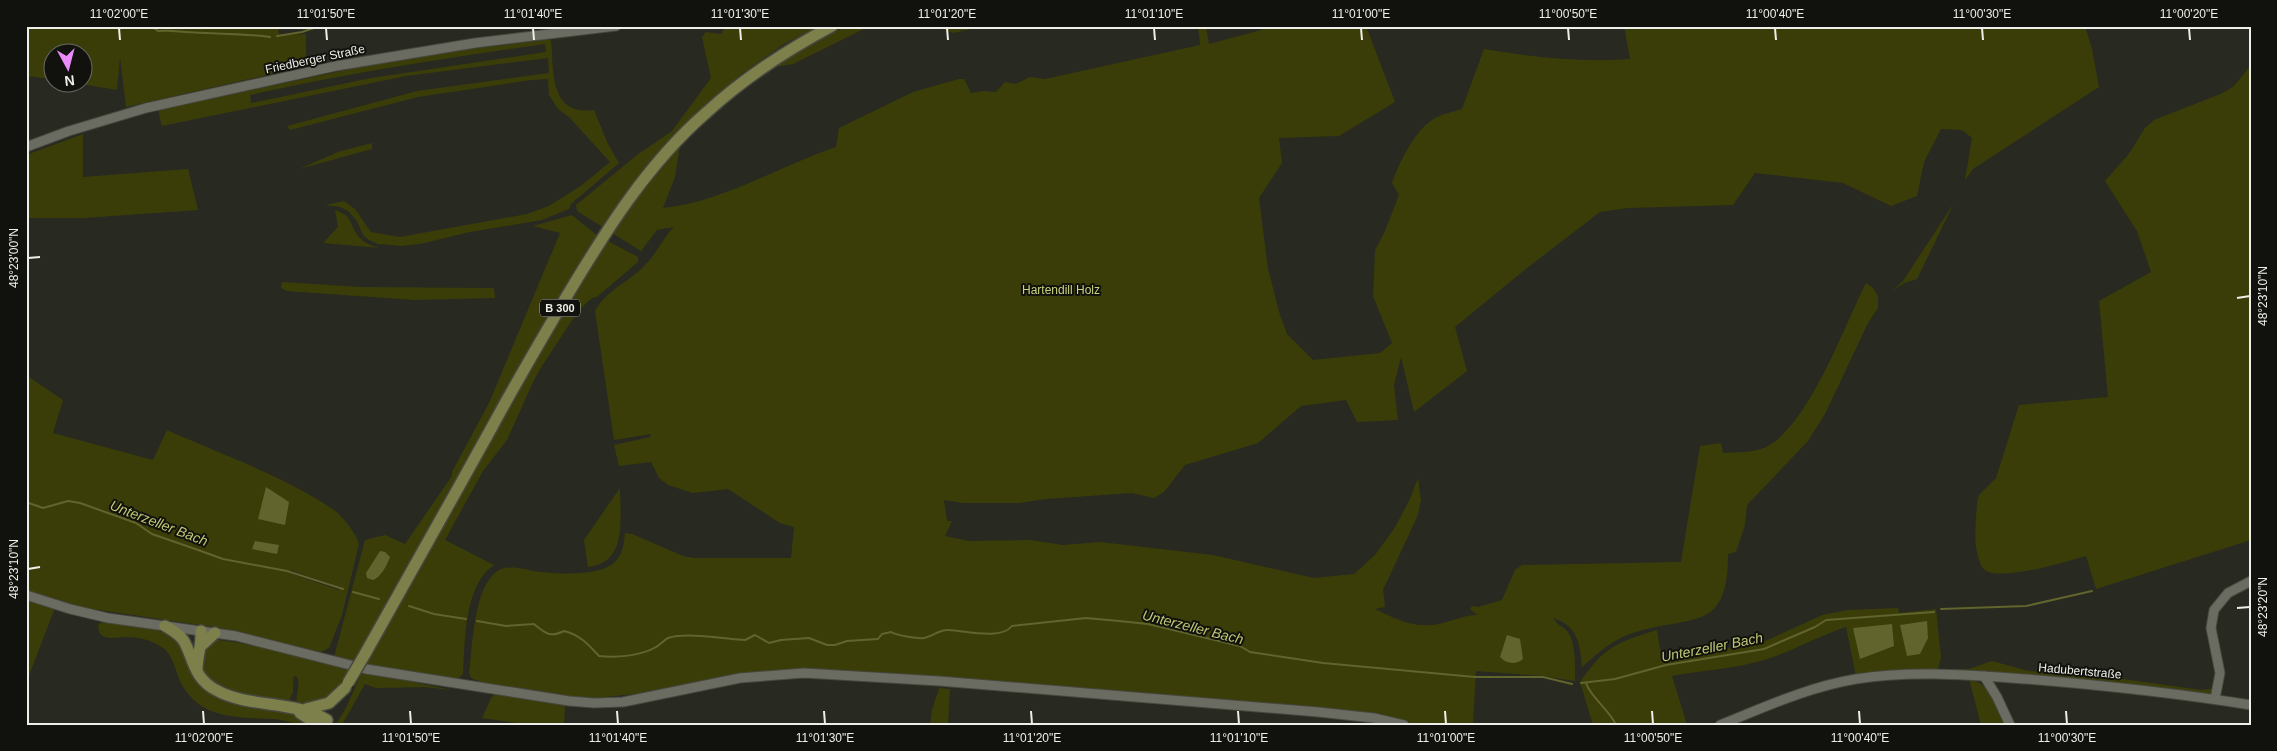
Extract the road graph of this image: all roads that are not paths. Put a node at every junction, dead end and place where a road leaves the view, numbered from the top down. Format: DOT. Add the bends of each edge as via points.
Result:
graph roads {
  1 [pos="616,26"];
  2 [pos="832,26"];
  3 [pos="26,147"];
  4 [pos="2251,581"];
  5 [pos="26,595"];
  6 [pos="165,626"];
  7 [pos="201,631"];
  8 [pos="215,633"];
  9 [pos="202,644"];
  10 [pos="190,656"];
  11 [pos="198,674"];
  12 [pos="1984,676"];
  13 [pos="347,686"];
  14 [pos="2214,699"];
  15 [pos="2251,705"];
  16 [pos="285,706"];
  17 [pos="303,710"];
  18 [pos="323,723"];
  19 [pos="1404,725"];
  20 [pos="1720,725"];
  21 [pos="2010,725"];
  1 -- 3 [label="street, Friedberger Straße" via="475,43 336,66 146,108"];
  2 -- 13 [label="main road, B 300, bridge" via="750,77 706,112 632,194 591,255 524,369"];
  4 -- 14 [label="street" via="2228,592 2214,610 2211,628 2220,673"];
  5 -- 6 [label="street" via="98,616"];
  6 -- 7 [label="street"];
  6 -- 10 [label="main road" via="181,637"];
  7 -- 8 [label="street"];
  7 -- 9 [label="main road"];
  7 -- 10 [label="main road" via="193,641"];
  8 -- 9 [label="main road"];
  8 -- 19 [label="street" via="366,669 594,703 651,698 740,678 804,673 1318,712"];
  9 -- 11 [label="main road"];
  10 -- 11 [label="main road"];
  11 -- 16 [label="main road" via="206,684 230,696"];
  12 -- 14 [label="street, Hadubertstraße"];
  12 -- 20 [label="street, Hadubertstraße" via="1906,674 1856,679 1811,690"];
  12 -- 21 [label="street" via="1998,697"];
  13 -- 17 [label="main road" via="329,703"];
  13 -- 18 [label="main road, B 300"];
  14 -- 15 [label="street, Hadubertstraße"];
  16 -- 17 [label="main road"];
  16 -- 18 [label="main road"];
  17 -- 18 [label="main road" via="316,714"];
}
